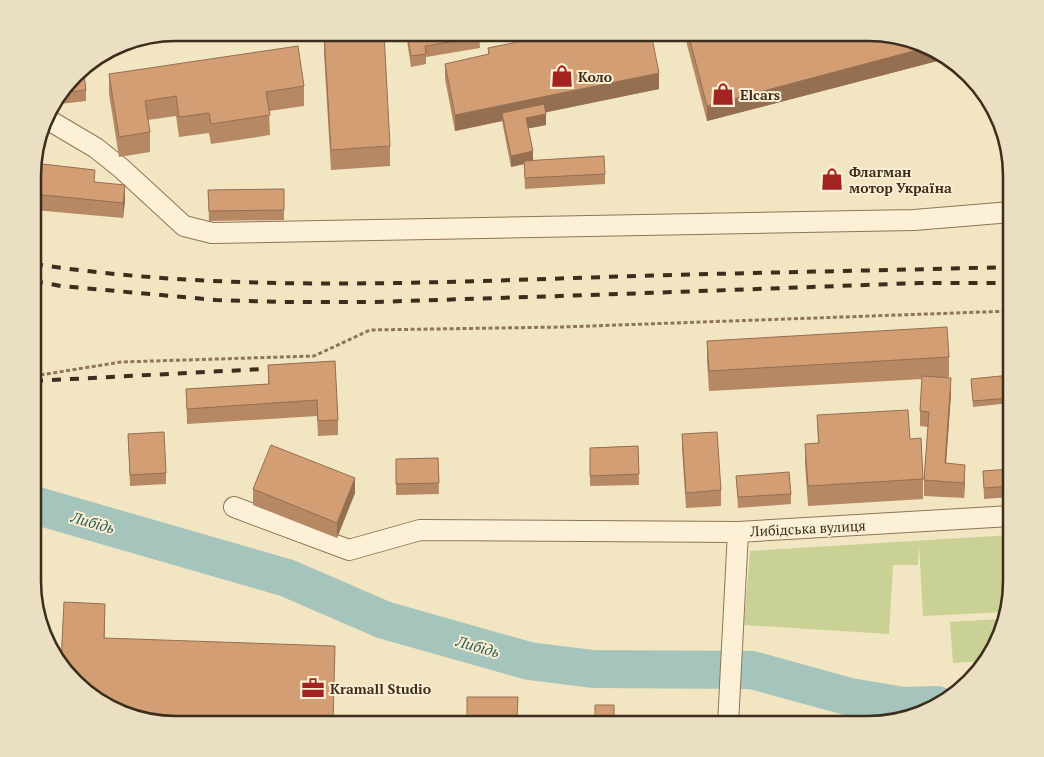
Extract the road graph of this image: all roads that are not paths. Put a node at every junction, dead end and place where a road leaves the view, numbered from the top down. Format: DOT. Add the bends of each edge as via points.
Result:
graph roads {
  1 [pos="53,122"];
  2 [pos="1002,213"];
  3 [pos="234,507"];
  4 [pos="1002,517"];
  5 [pos="738,532"];
  6 [pos="729,715"];
  1 -- 2 [label="street" via="109,158 184,226 212,233 914,220"];
  3 -- 5 [label="street" via="349,550 420,530"];
  4 -- 5 [label="street, Либідська вулиця"];
  5 -- 6 [label="street, Либідська вулиця"];
}
